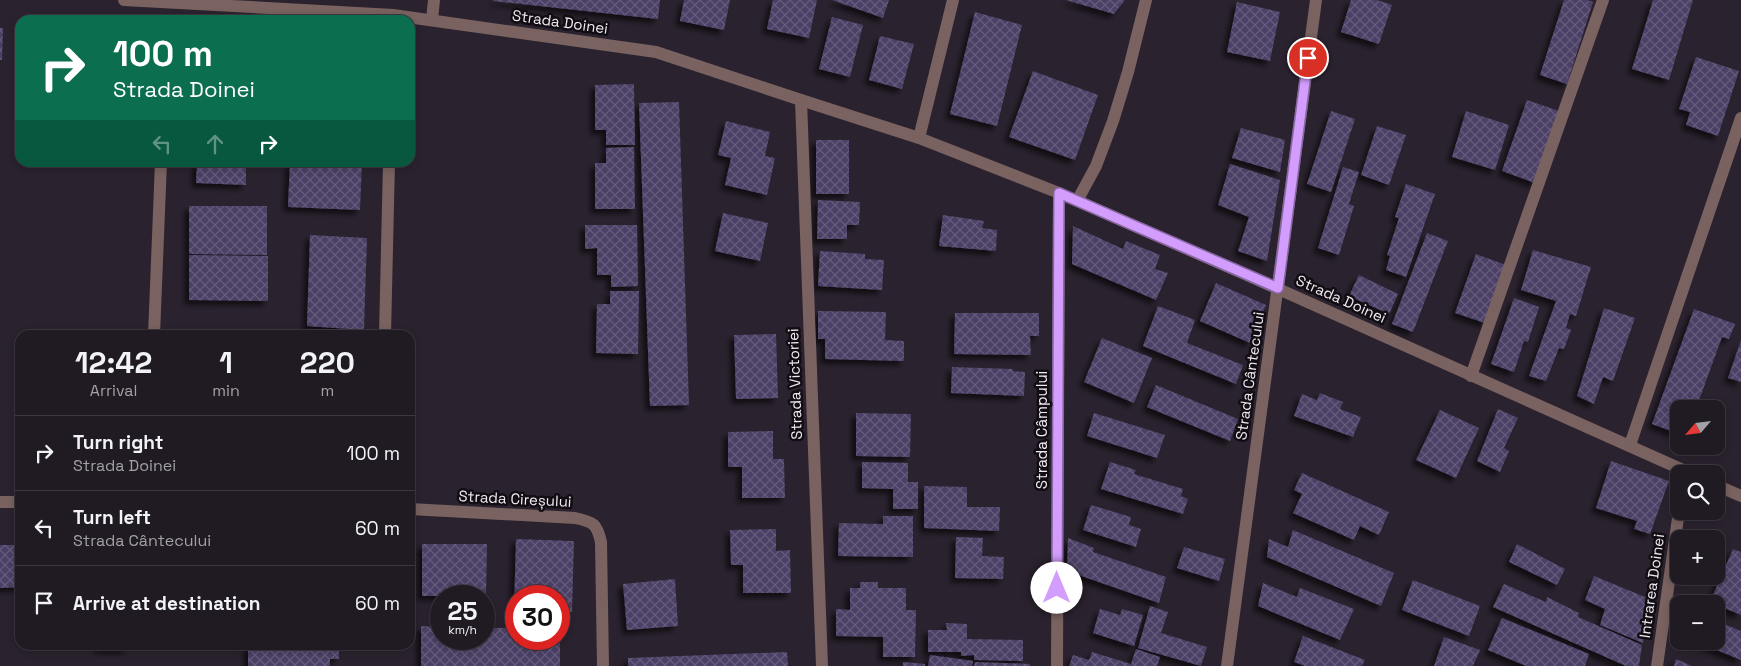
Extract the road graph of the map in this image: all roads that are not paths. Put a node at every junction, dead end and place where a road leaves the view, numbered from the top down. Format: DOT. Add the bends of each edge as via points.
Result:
graph roads {
  1 [pos="124,0"];
  2 [pos="434,0"];
  3 [pos="953,0"];
  4 [pos="1146,0"];
  5 [pos="1316,0"];
  6 [pos="1603,0"];
  7 [pos="348,15"];
  8 [pos="415,19"];
  9 [pos="432,20"];
  10 [pos="801,100"];
  11 [pos="1741,118"];
  12 [pos="919,138"];
  13 [pos="161,167"];
  14 [pos="389,167"];
  15 [pos="1059,193"];
  16 [pos="1077,201"];
  17 [pos="1278,288"];
  18 [pos="154,330"];
  19 [pos="385,330"];
  20 [pos="1471,376"];
  21 [pos="1630,445"];
  22 [pos="1671,465"];
  23 [pos="1725,489"];
  24 [pos="1741,496"];
  25 [pos="0,502"];
  26 [pos="15,502"];
  27 [pos="415,509"];
  28 [pos="1678,520"];
  29 [pos="603,666"];
  30 [pos="822,666"];
  31 [pos="1057,666"];
  32 [pos="1227,666"];
  33 [pos="1657,666"];
  1 -- 7 [label="street, Strada Doinei"];
  2 -- 9 [label="street"];
  3 -- 12 [label="street"];
  4 -- 16 [label="street" via="1113,121 1096,166"];
  5 -- 17 [label="street, Strada Cântecului"];
  6 -- 20 [label="street"];
  8 -- 9 [label="street, Strada Doinei"];
  9 -- 10 [label="street, Strada Doinei" via="656,52"];
  10 -- 12 [label="street, Strada Doinei"];
  10 -- 30 [label="street, Strada Victoriei"];
  11 -- 21 [label="street"];
  12 -- 15 [label="street, Strada Doinei"];
  13 -- 18 [label="street"];
  14 -- 19 [label="street"];
  15 -- 16 [label="street, Strada Doinei"];
  15 -- 31 [label="street, Strada Câmpului"];
  16 -- 17 [label="street, Strada Doinei"];
  17 -- 20 [label="street, Strada Doinei"];
  17 -- 32 [label="street, Strada Cântecului"];
  20 -- 21 [label="street, Strada Doinei"];
  21 -- 22 [label="street, Strada Doinei"];
  23 -- 24 [label="street"];
  25 -- 26 [label="street"];
  27 -- 29 [label="street, Strada Cireșului" via="575,518 598,528"];
  28 -- 33 [label="street, Intrarea Doinei"];
}
